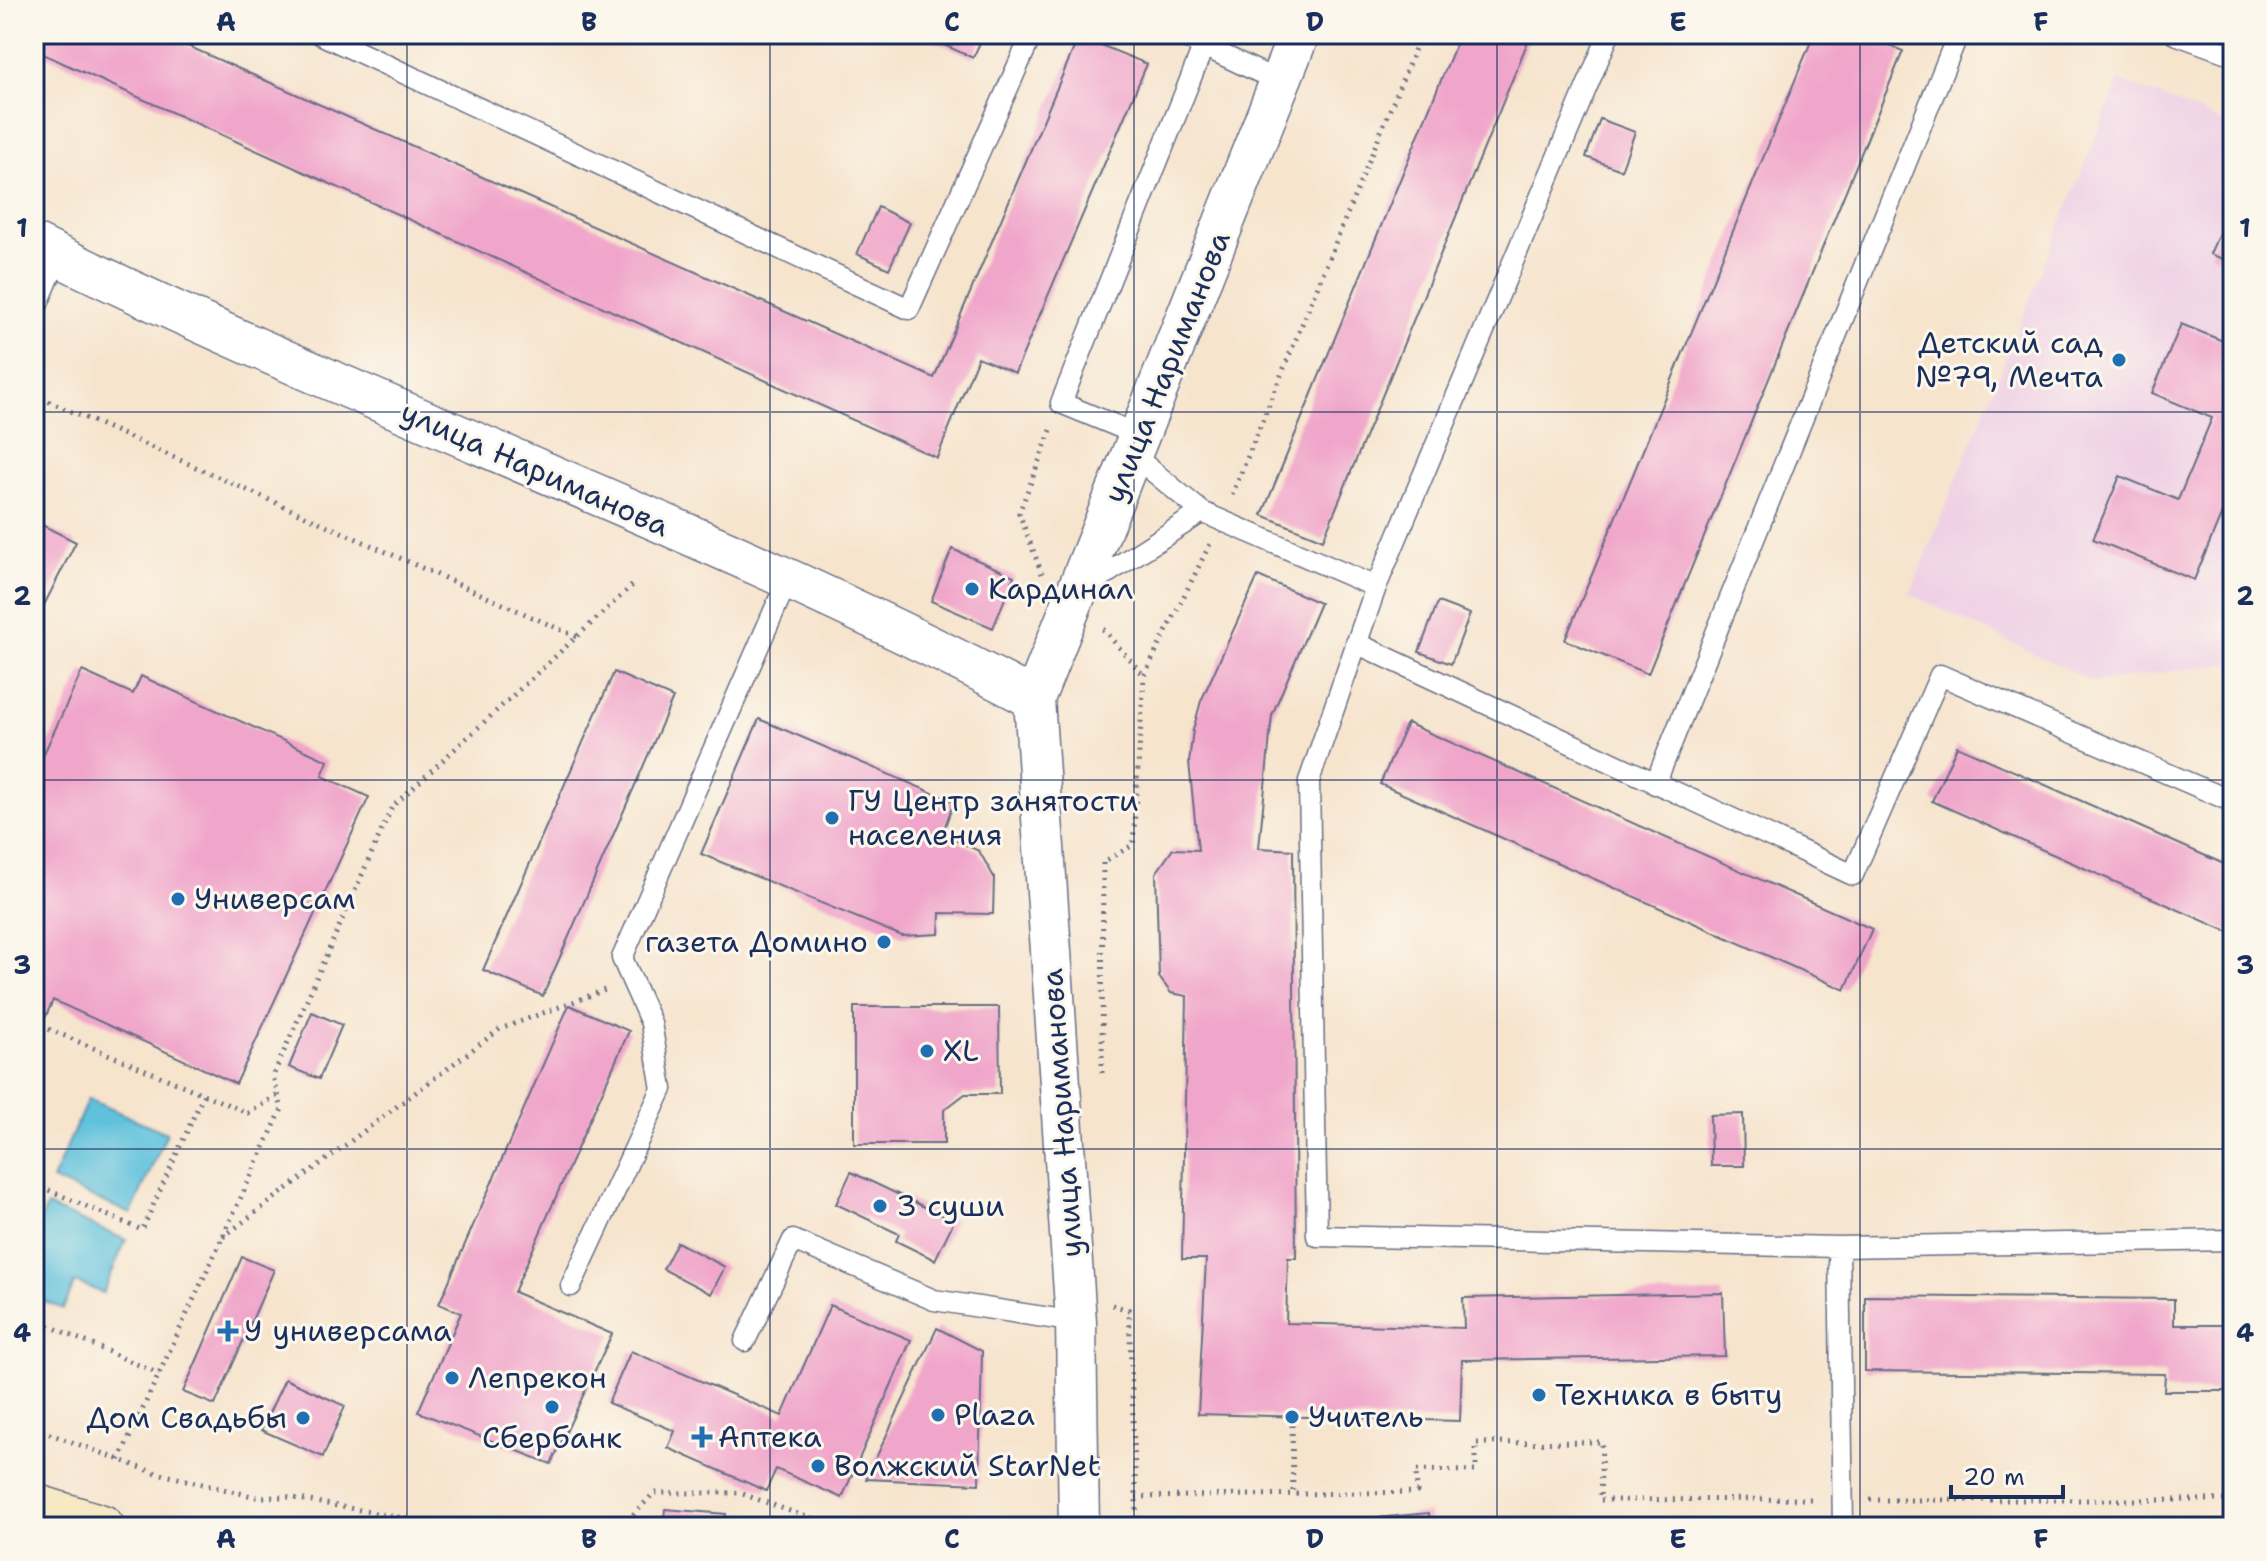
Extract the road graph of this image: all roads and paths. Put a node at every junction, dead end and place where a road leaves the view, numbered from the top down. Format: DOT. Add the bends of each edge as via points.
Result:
graph roads {
  1 [pos="320,34"];
  2 [pos="1032,34"];
  3 [pos="1178,34"];
  4 [pos="1299,34"];
  5 [pos="1421,34"];
  6 [pos="1609,34"];
  7 [pos="1958,34"];
  8 [pos="2175,34"];
  9 [pos="1204,45"];
  10 [pos="2233,55"];
  11 [pos="1280,82"];
  12 [pos="46,250"];
  13 [pos="34,313"];
  14 [pos="34,395"];
  15 [pos="1137,446"];
  16 [pos="1202,512"];
  17 [pos="1221,521"];
  18 [pos="788,579"];
  19 [pos="635,583"];
  20 [pos="1376,587"];
  21 [pos="1075,594"];
  22 [pos="577,637"];
  23 [pos="1356,643"];
  24 [pos="1034,699"];
  25 [pos="1655,784"];
  26 [pos="2233,802"];
  27 [pos="632,980"];
  28 [pos="34,1023"];
  29 [pos="1102,1078"];
  30 [pos="204,1094"];
  31 [pos="278,1095"];
  32 [pos="34,1184"];
  33 [pos="221,1239"];
  34 [pos="2233,1240"];
  35 [pos="1839,1247"];
  36 [pos="571,1286"];
  37 [pos="1090,1313"];
  38 [pos="34,1319"];
  39 [pos="745,1341"];
  40 [pos="159,1374"];
  41 [pos="1292,1417"];
  42 [pos="34,1428"];
  43 [pos="119,1460"];
  44 [pos="1293,1495"];
  45 [pos="1136,1497"];
  46 [pos="1842,1499"];
  47 [pos="2233,1500"];
  48 [pos="34,1506"];
  49 [pos="102,1527"];
  50 [pos="453,1527"];
  51 [pos="622,1527"];
  52 [pos="834,1527"];
  53 [pos="1079,1527"];
  54 [pos="1137,1527"];
  55 [pos="1843,1527"];
  1 -- 2 [label="lane" via="909,309"];
  3 -- 9 [label="lane"];
  4 -- 11 [label="street, улица Нариманова"];
  5 -- 17 [label="path"];
  6 -- 20 [label="lane"];
  7 -- 25 [label="lane"];
  8 -- 10 [label="lane"];
  9 -- 11 [label="lane"];
  9 -- 15 [label="lane" via="1061,403"];
  11 -- 15 [label="street, улица Нариманова"];
  12 -- 13 [label="lane"];
  12 -- 18 [label="street, улица Нариманова"];
  14 -- 22 [label="path"];
  15 -- 16 [label="lane"];
  15 -- 21 [label="street, улица Нариманова"];
  16 -- 17 [label="lane"];
  16 -- 21 [label="lane"];
  17 -- 20 [label="lane"];
  17 -- 29 [label="path" via="1144,676 1133,845 1103,862"];
  18 -- 24 [label="street, улица Нариманова"];
  18 -- 27 [label="lane" via="622,958"];
  19 -- 22 [label="path"];
  20 -- 23 [label="lane"];
  21 -- 24 [label="street, улица Нариманова"];
  22 -- 31 [label="path" via="392,807 273,1076"];
  23 -- 25 [label="lane"];
  23 -- 35 [label="lane" via="1309,781 1317,1236"];
  24 -- 37 [label="street, улица Нариманова"];
  25 -- 26 [label="lane" via="1853,875 1940,675"];
  27 -- 33 [label="path" via="500,1029"];
  27 -- 36 [label="lane" via="651,1023 662,1089"];
  28 -- 30 [label="path"];
  30 -- 31 [label="path" via="248,1113"];
  30 -- 32 [label="path" via="142,1230"];
  31 -- 33 [label="path" via="282,1109"];
  33 -- 40 [label="path"];
  34 -- 35 [label="lane"];
  35 -- 46 [label="lane"];
  37 -- 39 [label="lane" via="934,1300 793,1240"];
  37 -- 45 [label="path" via="1129,1310"];
  37 -- 53 [label="street, улица Нариманова"];
  38 -- 40 [label="path"];
  40 -- 43 [label="path"];
  41 -- 44 [label="path"];
  42 -- 43 [label="path"];
  43 -- 50 [label="path" via="256,1497 288,1497"];
  44 -- 45 [label="path"];
  44 -- 46 [label="path" via="1417,1492 1416,1470 1476,1471 1476,1443 1602,1442 1600,1500"];
  45 -- 54 [label="path"];
  46 -- 47 [label="path"];
  46 -- 55 [label="lane"];
  48 -- 49 [label="street"];
  51 -- 52 [label="path" via="654,1493 740,1493"];
}
